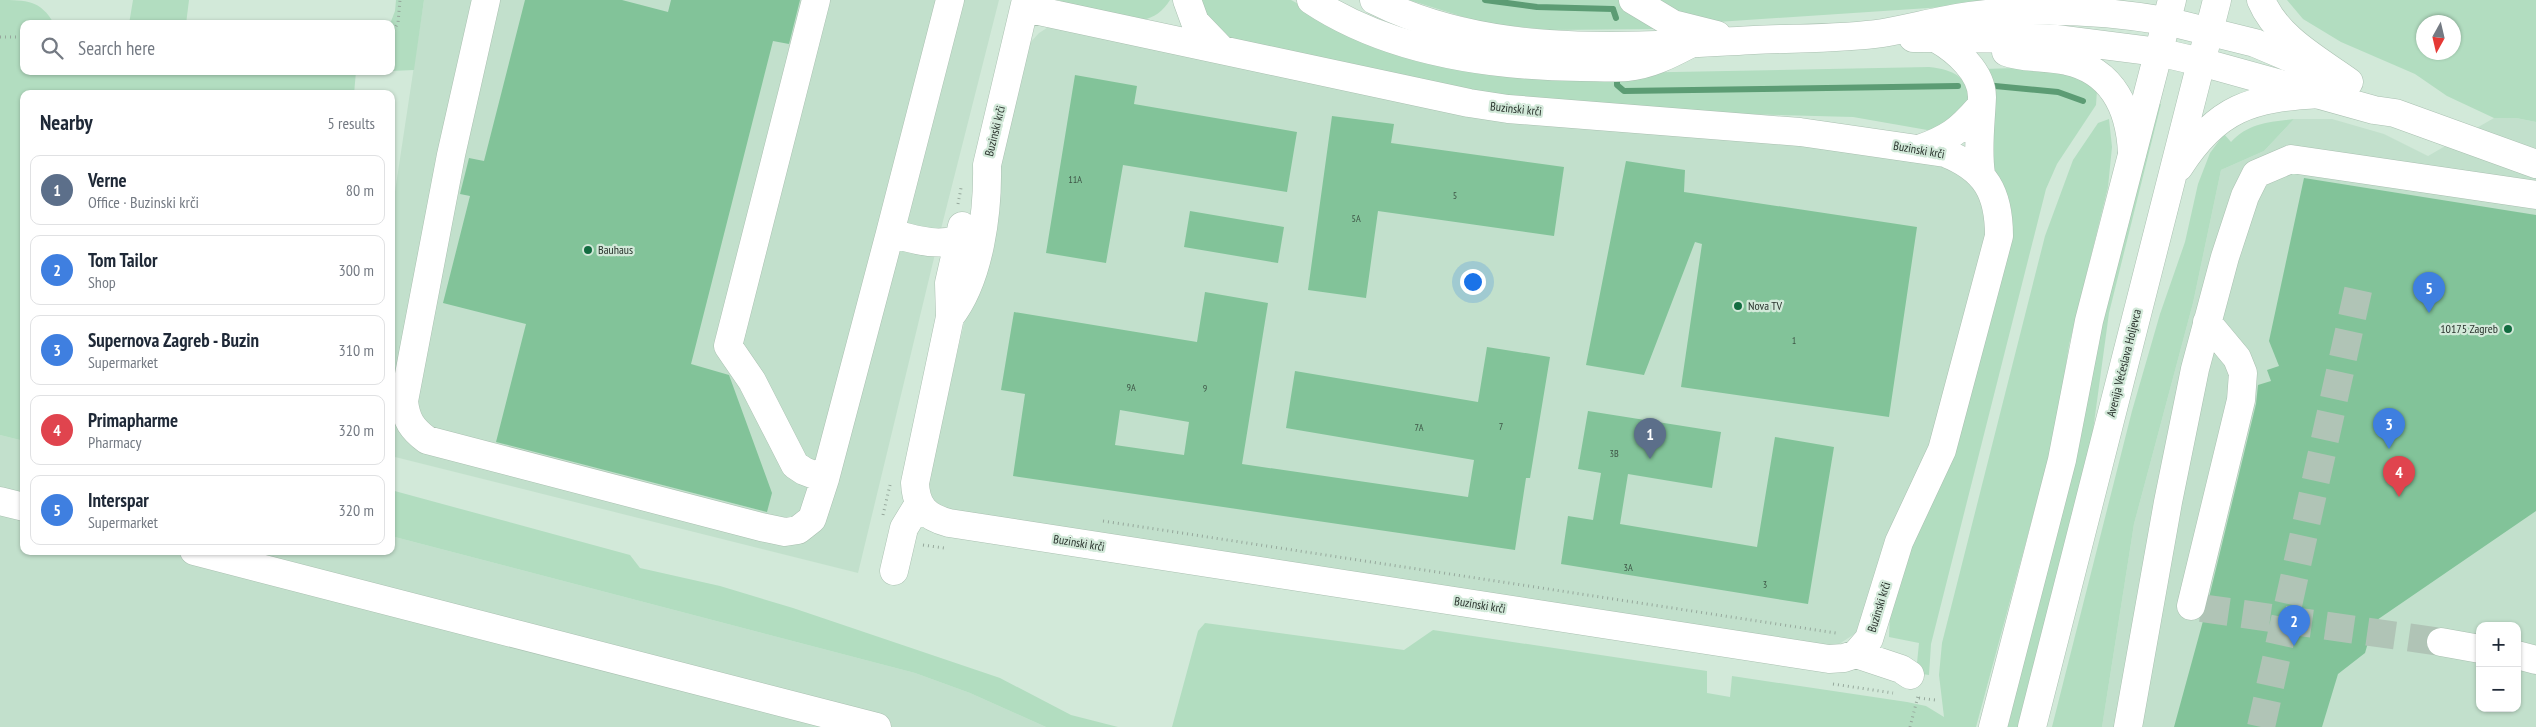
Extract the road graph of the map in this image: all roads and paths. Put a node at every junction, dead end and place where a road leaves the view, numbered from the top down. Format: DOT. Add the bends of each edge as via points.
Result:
graph roads {
  1 [pos="400,0"];
  2 [pos="486,0"];
  3 [pos="816,0"];
  4 [pos="950,0"];
  5 [pos="1183,0"];
  6 [pos="1187,0"];
  7 [pos="1311,0"];
  8 [pos="1374,0"];
  9 [pos="1633,0"];
  10 [pos="2096,0"];
  11 [pos="2218,0"];
  12 [pos="2261,0"];
  13 [pos="1025,4"];
  14 [pos="2051,11"];
  15 [pos="2169,11"];
  16 [pos="395,28"];
  17 [pos="2210,31"];
  18 [pos="1141,32"];
  19 [pos="1882,33"];
  20 [pos="0,37"];
  21 [pos="20,37"];
  22 [pos="1936,38"];
  23 [pos="1972,38"];
  24 [pos="1751,40"];
  25 [pos="1688,45"];
  26 [pos="1220,48"];
  27 [pos="2158,52"];
  28 [pos="2201,62"];
  29 [pos="2349,82"];
  30 [pos="2319,94"];
  31 [pos="1979,108"];
  32 [pos="2395,113"];
  33 [pos="1919,149"];
  34 [pos="2132,153"];
  35 [pos="2534,163"];
  36 [pos="987,164"];
  37 [pos="1981,174"];
  38 [pos="2171,181"];
  39 [pos="2536,195"];
  40 [pos="983,228"];
  41 [pos="890,232"];
  42 [pos="955,251"];
  43 [pos="957,306"];
  44 [pos="2207,322"];
  45 [pos="825,479"];
  46 [pos="0,501"];
  47 [pos="918,505"];
  48 [pos="20,506"];
  49 [pos="1100,520"];
  50 [pos="210,555"];
  51 [pos="894,570"];
  52 [pos="2151,601"];
  53 [pos="2441,642"];
  54 [pos="1850,644"];
  55 [pos="2476,648"];
  56 [pos="2521,656"];
  57 [pos="2536,660"];
  58 [pos="1843,685"];
  59 [pos="1909,691"];
  60 [pos="1935,700"];
  61 [pos="877,727"];
  62 [pos="1910,727"];
  63 [pos="1993,727"];
  64 [pos="2032,727"];
  65 [pos="2128,727"];
  1 -- 16 [label="path"];
  2 -- 45 [label="main road" via="451,155 404,401 406,417 415,431 427,440 785,532 798,530 812,520"];
  3 -- 45 [label="main road" via="728,346 752,381 795,465"];
  4 -- 41 [label="main road"];
  5 -- 18 [label="main road" via="1169,20"];
  6 -- 26 [label="main road" via="1195,22"];
  7 -- 25 [label="main road" via="1356,25 1401,42 1492,62 1551,67 1628,67 1654,61"];
  8 -- 25 [label="main road" via="1467,34 1604,46"];
  9 -- 24 [label="main road" via="1673,24"];
  10 -- 14 [label="main road"];
  11 -- 17 [label="main road, Avenija Većeslava Holjevca"];
  12 -- 29 [label="main road" via="2277,27 2293,42"];
  13 -- 18 [label="main road, Buzinski krči"];
  13 -- 36 [label="main road, Buzinski krči"];
  14 -- 15 [label="main road"];
  14 -- 19 [label="main road" via="1972,16"];
  15 -- 17 [label="main road"];
  15 -- 27 [label="main road"];
  17 -- 28 [label="main road, Avenija Većeslava Holjevca"];
  17 -- 29 [label="main road" via="2255,44"];
  18 -- 26 [label="main road, Buzinski krči"];
  19 -- 22 [label="main road"];
  19 -- 24 [label="main road"];
  20 -- 21 [label="path"];
  22 -- 23 [label="main road"];
  22 -- 31 [label="main road" via="1950,46 1972,70 1980,89"];
  23 -- 27 [label="main road" via="2056,39"];
  23 -- 34 [label="main road" via="2010,54 2067,61 2095,73 2114,90 2127,115"];
  24 -- 25 [label="main road"];
  26 -- 33 [label="main road, Buzinski krči" via="1508,109 1800,132"];
  27 -- 28 [label="main road"];
  27 -- 34 [label="main road"];
  28 -- 30 [label="main road"];
  28 -- 38 [label="main road, Avenija Većeslava Holjevca"];
  29 -- 32 [label="main road" via="2370,91"];
  30 -- 32 [label="main road"];
  30 -- 38 [label="main road" via="2269,99 2235,110 2208,130"];
  31 -- 33 [label="main road" via="1959,131"];
  31 -- 37 [label="main road"];
  32 -- 35 [label="main road"];
  33 -- 37 [label="main road, Buzinski krči" via="1958,158"];
  34 -- 63 [label="main road" via="2089,322 2062,460"];
  36 -- 40 [label="main road, Buzinski krči" via="988,191"];
  36 -- 42 [label="main road" via="969,204"];
  37 -- 54 [label="main road, Buzinski krči" via="1996,205 1999,236 1942,450 1899,542 1869,639"];
  38 -- 64 [label="main road, Avenija Većeslava Holjevca"];
  39 -- 44 [label="main road" via="2291,159 2256,174 2245,196"];
  40 -- 42 [label="main road"];
  40 -- 43 [label="main road, Buzinski krči"];
  41 -- 42 [label="main road"];
  41 -- 45 [label="main road"];
  42 -- 43 [label="main road" via="949,283"];
  43 -- 47 [label="main road, Buzinski krči" via="915,483"];
  44 -- 52 [label="main road" via="2195,369"];
  44 -- 52 [label="main road" via="2237,358 2243,373 2241,400 2196,607"];
  46 -- 48 [label="main road"];
  47 -- 51 [label="main road" via="904,528"];
  47 -- 54 [label="main road, Buzinski krči" via="928,516 948,523 1829,659 1844,658"];
  49 -- 54 [label="path"];
  50 -- 61 [label="main road"];
  52 -- 65 [label="main road"];
  53 -- 55 [label="main road"];
  54 -- 59 [label="main road" via="1901,669"];
  56 -- 57 [label="main road"];
  58 -- 59 [label="path"];
  59 -- 60 [label="path"];
  59 -- 62 [label="path"];
}
